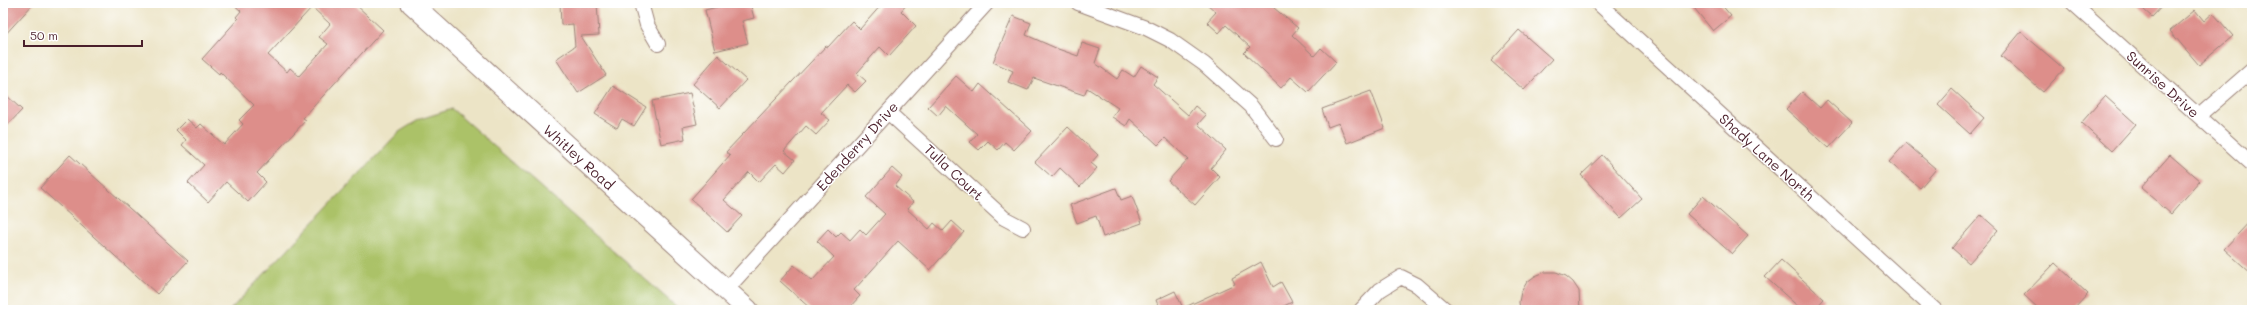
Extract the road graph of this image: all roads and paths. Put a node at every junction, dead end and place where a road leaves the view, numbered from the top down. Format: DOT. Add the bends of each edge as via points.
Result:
graph roads {
  1 [pos="411,3"];
  2 [pos="641,3"];
  3 [pos="988,3"];
  4 [pos="1078,3"];
  5 [pos="1598,3"];
  6 [pos="2073,3"];
  7 [pos="658,44"];
  8 [pos="2252,70"];
  9 [pos="888,112"];
  10 [pos="2199,116"];
  11 [pos="1276,139"];
  12 [pos="2252,164"];
  13 [pos="1023,228"];
  14 [pos="726,290"];
  15 [pos="748,310"];
  16 [pos="1361,310"];
  17 [pos="1446,310"];
  18 [pos="1936,310"];
  1 -- 14 [label="street, Whitley Road"];
  2 -- 7 [label="street" via="647,25"];
  3 -- 9 [label="street, Edenderry Drive"];
  4 -- 11 [label="street" via="1146,28 1170,40 1204,64 1247,102"];
  5 -- 18 [label="street, Shady Lane North"];
  6 -- 10 [label="street, Sunrise Drive"];
  8 -- 10 [label="street"];
  9 -- 13 [label="street, Tulla Court" via="1004,218"];
  9 -- 14 [label="street, Edenderry Drive"];
  10 -- 12 [label="street, Sunrise Drive"];
  14 -- 15 [label="street, Whitley Road"];
  16 -- 17 [label="street" via="1380,290 1401,277 1417,285"];
}
